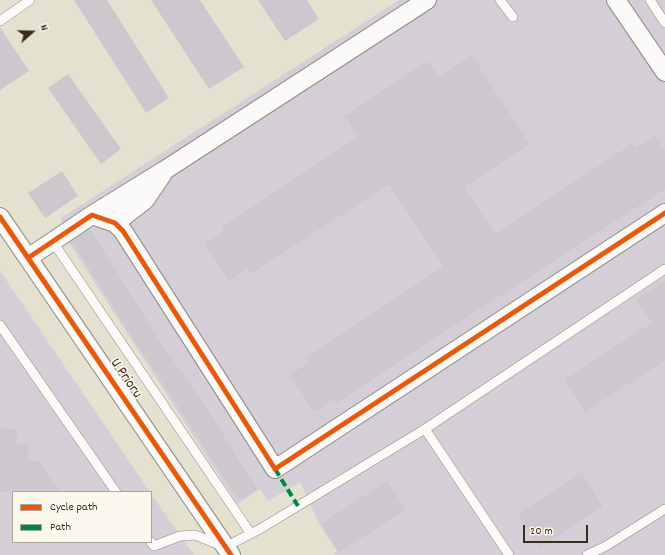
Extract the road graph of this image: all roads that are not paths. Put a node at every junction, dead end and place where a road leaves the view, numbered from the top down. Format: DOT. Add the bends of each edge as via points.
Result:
graph roads {
  1 [pos="30,0"];
  2 [pos="427,0"];
  3 [pos="500,0"];
  4 [pos="616,0"];
  5 [pos="650,0"];
  6 [pos="513,17"];
  7 [pos="0,21"];
  8 [pos="665,23"];
  9 [pos="665,72"];
  10 [pos="165,170"];
  11 [pos="665,213"];
  12 [pos="92,215"];
  13 [pos="0,217"];
  14 [pos="115,223"];
  15 [pos="53,242"];
  16 [pos="28,258"];
  17 [pos="665,269"];
  18 [pos="0,325"];
  19 [pos="424,429"];
  20 [pos="115,491"];
  21 [pos="665,509"];
  22 [pos="252,534"];
  23 [pos="152,543"];
  24 [pos="228,551"];
  25 [pos="509,555"];
  26 [pos="587,555"];
  1 -- 7 [label="lane"];
  2 -- 10 [label="street"];
  3 -- 6 [label="lane"];
  4 -- 9 [label="street"];
  5 -- 8 [label="lane"];
  10 -- 12 [label="street"];
  10 -- 14 [label="street" via="145,200"];
  11 -- 14 [label="street" via="275,469 123,231"];
  12 -- 14 [label="street"];
  12 -- 15 [label="street"];
  13 -- 16 [label="street, U Prioru"];
  15 -- 16 [label="street"];
  15 -- 22 [label="lane"];
  16 -- 24 [label="street, U Prioru"];
  17 -- 19 [label="lane"];
  18 -- 20 [label="lane"];
  19 -- 22 [label="lane"];
  19 -- 25 [label="lane"];
  21 -- 26 [label="lane"];
  22 -- 24 [label="lane"];
  23 -- 24 [label="lane" via="154,546 180,536 195,535"];
}
